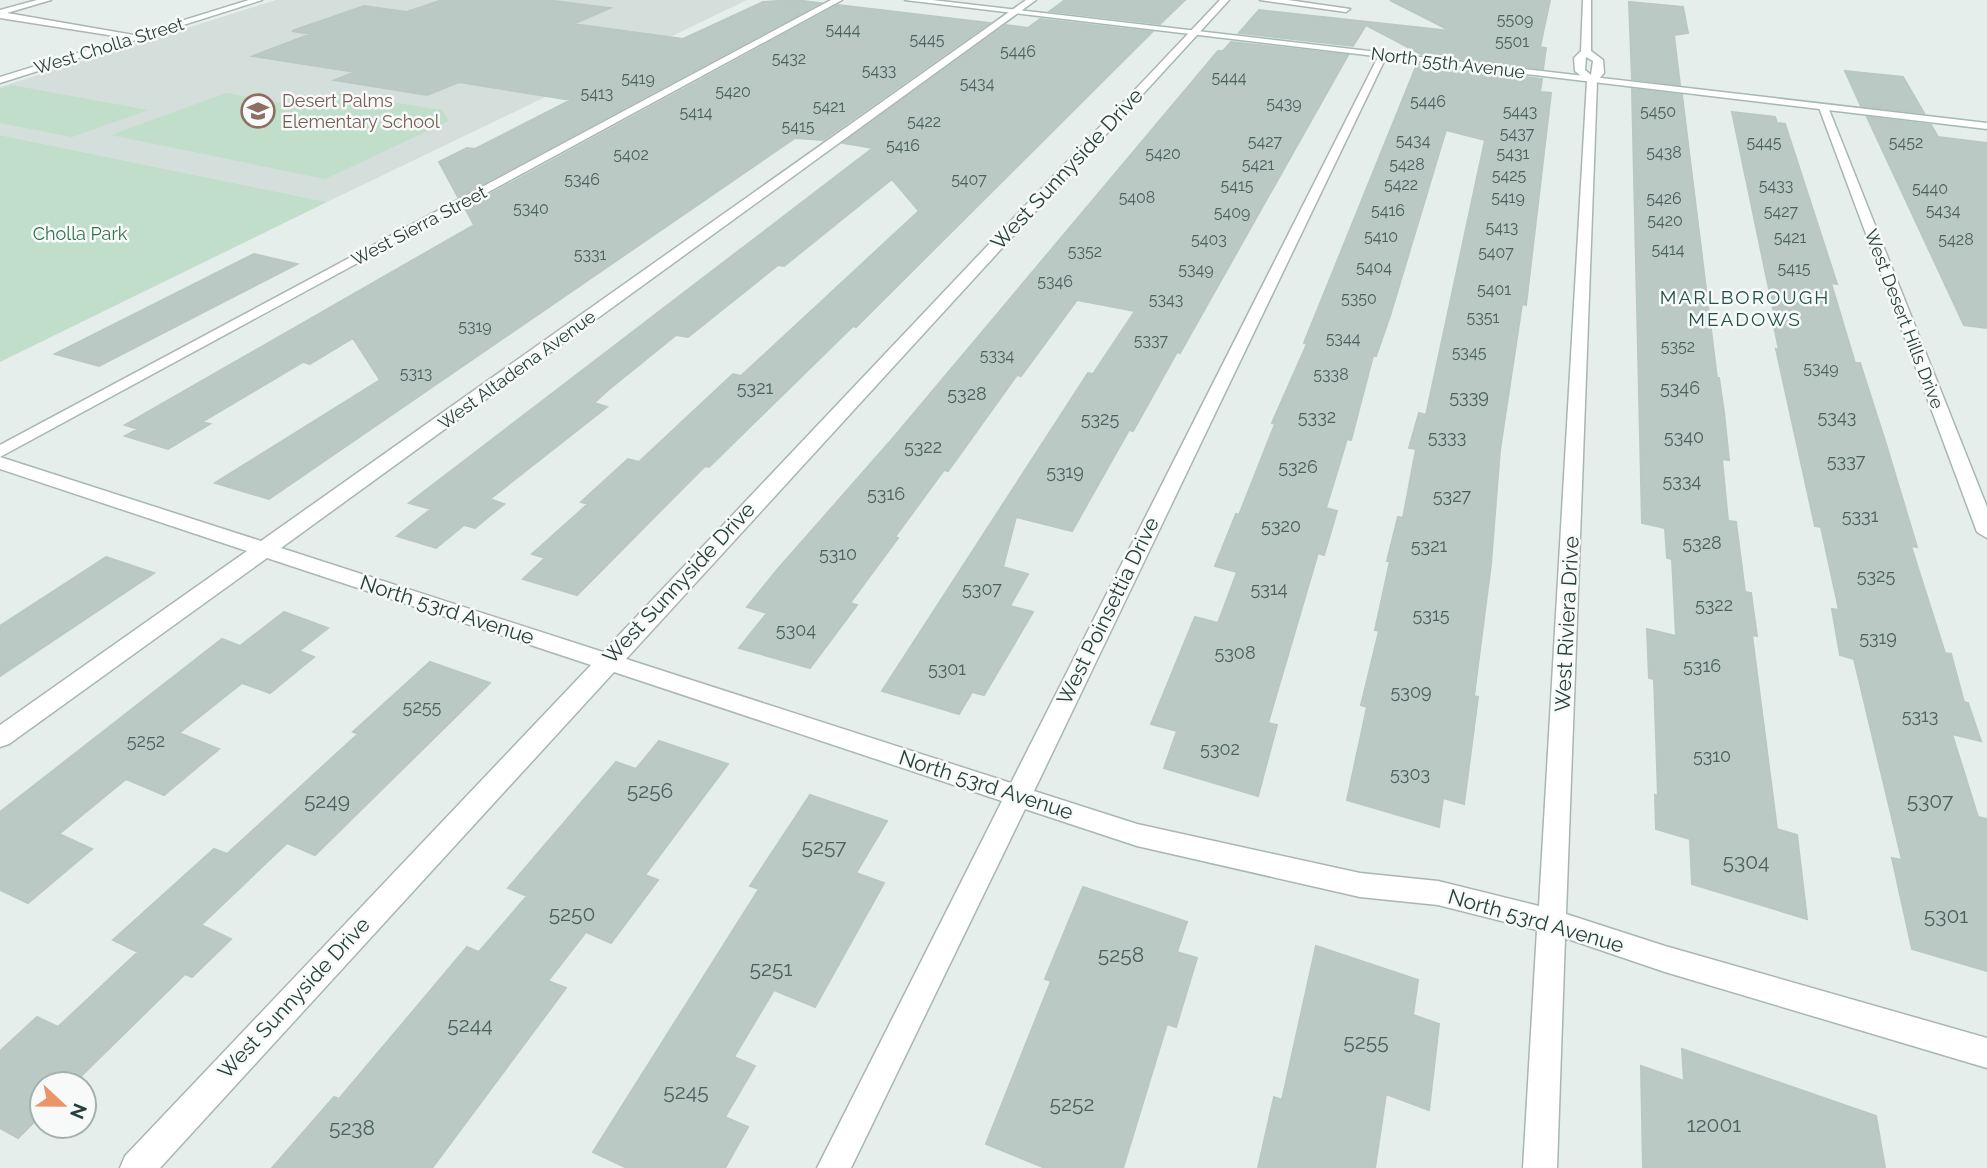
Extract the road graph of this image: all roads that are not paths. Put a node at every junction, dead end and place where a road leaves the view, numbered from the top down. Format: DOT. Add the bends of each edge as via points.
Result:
graph roads {
  1 [pos="47,0"];
  2 [pos="258,0"];
  3 [pos="838,0"];
  4 [pos="909,0"];
  5 [pos="1032,0"];
  6 [pos="1225,0"];
  7 [pos="1264,0"];
  8 [pos="1587,0"];
  9 [pos="1346,9"];
  10 [pos="1015,12"];
  11 [pos="0,14"];
  12 [pos="1194,33"];
  13 [pos="140,37"];
  14 [pos="1384,55"];
  15 [pos="0,80"];
  16 [pos="1592,80"];
  17 [pos="1822,107"];
  18 [pos="1987,126"];
  19 [pos="0,452"];
  20 [pos="0,463"];
  21 [pos="1987,532"];
  22 [pos="265,550"];
  23 [pos="605,663"];
  24 [pos="0,738"];
  25 [pos="1017,794"];
  26 [pos="1553,922"];
  27 [pos="1987,1054"];
  28 [pos="137,1168"];
  29 [pos="834,1168"];
  30 [pos="1540,1168"];
  1 -- 11 [label="street"];
  2 -- 13 [label="street, West Cholla Street"];
  3 -- 19 [label="street, West Sierra Street"];
  4 -- 10 [label="street, North 55th Avenue"];
  5 -- 10 [label="street, West Altadena Avenue"];
  6 -- 12 [label="street, West Sunnyside Drive"];
  7 -- 9 [label="street"];
  8 -- 16 [label="street, West Riviera Drive" via="1586,52 1579,58 1580,71"];
  10 -- 12 [label="street, North 55th Avenue"];
  10 -- 22 [label="street, West Altadena Avenue"];
  11 -- 13 [label="street"];
  12 -- 14 [label="street, North 55th Avenue"];
  12 -- 23 [label="street, West Sunnyside Drive"];
  13 -- 15 [label="street, West Cholla Street"];
  14 -- 16 [label="street, North 55th Avenue"];
  14 -- 25 [label="street, West Poinsettia Drive"];
  16 -- 17 [label="street, North 55th Avenue"];
  16 -- 26 [label="street, West Riviera Drive"];
  17 -- 18 [label="street, North 55th Avenue"];
  17 -- 21 [label="street, West Desert Hills Drive"];
  20 -- 22 [label="street, North 53rd Avenue"];
  22 -- 23 [label="street, North 53rd Avenue"];
  22 -- 24 [label="street, West Altadena Avenue"];
  23 -- 25 [label="street, North 53rd Avenue"];
  23 -- 28 [label="street, West Sunnyside Drive"];
  25 -- 26 [label="street, North 53rd Avenue" via="1137,835 1360,885 1438,893"];
  25 -- 29 [label="street, West Poinsettia Drive"];
  26 -- 27 [label="street, North 53rd Avenue"];
  26 -- 30 [label="street, West Riviera Drive"];
}
